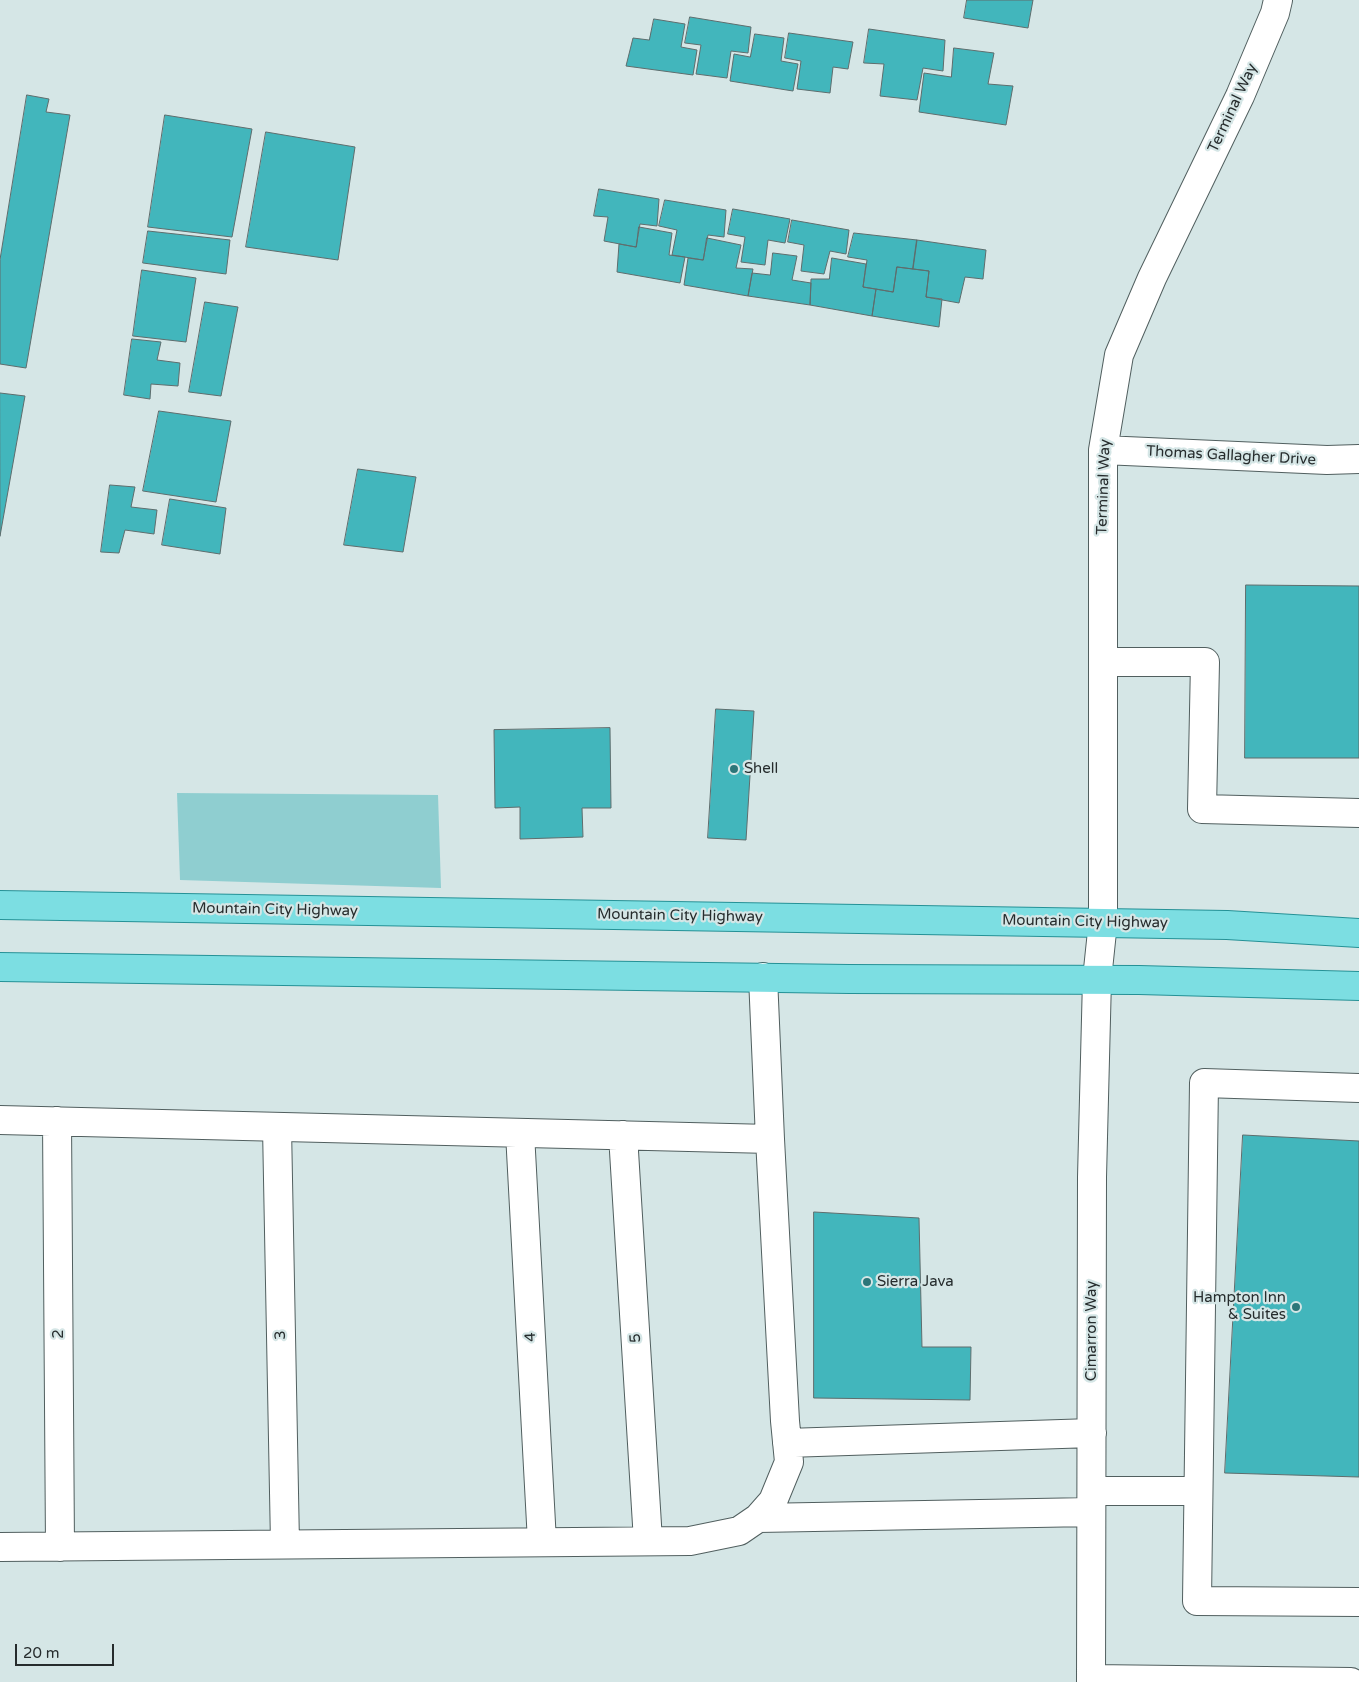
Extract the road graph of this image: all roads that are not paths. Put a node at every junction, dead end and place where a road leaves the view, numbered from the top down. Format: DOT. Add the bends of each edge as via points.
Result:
graph roads {
  1 [pos="1278,0"];
  2 [pos="1103,450"];
  3 [pos="1359,459"];
  4 [pos="1103,662"];
  5 [pos="1359,814"];
  6 [pos="0,905"];
  7 [pos="1103,922"];
  8 [pos="1359,933"];
  9 [pos="0,967"];
  10 [pos="763,977"];
  11 [pos="1097,979"];
  12 [pos="1359,986"];
  13 [pos="1359,1088"];
  14 [pos="0,1120"];
  15 [pos="57,1121"];
  16 [pos="277,1126"];
  17 [pos="520,1133"];
  18 [pos="623,1135"];
  19 [pos="770,1139"];
  20 [pos="1092,1433"];
  21 [pos="788,1443"];
  22 [pos="1198,1491"];
  23 [pos="1092,1501"];
  24 [pos="758,1518"];
  25 [pos="648,1541"];
  26 [pos="542,1542"];
  27 [pos="285,1544"];
  28 [pos="60,1546"];
  29 [pos="0,1547"];
  30 [pos="1359,1602"];
  31 [pos="1091,1680"];
  32 [pos="1351,1682"];
  1 -- 2 [label="street, Terminal Way" via="1240,96 1152,278 1119,355"];
  2 -- 3 [label="street, Thomas Gallagher Drive"];
  2 -- 4 [label="street, Terminal Way"];
  4 -- 5 [label="street" via="1205,662 1202,809"];
  4 -- 7 [label="street, Terminal Way"];
  6 -- 7 [label="main road, Mountain City Highway"];
  7 -- 8 [label="main road, Mountain City Highway"];
  7 -- 11 [label="street, Terminal Way"];
  9 -- 10 [label="main road"];
  10 -- 11 [label="main road"];
  10 -- 19 [label="street"];
  11 -- 12 [label="main road"];
  11 -- 20 [label="street, Cimarron Way" via="1092,1176"];
  13 -- 22 [label="street" via="1204,1083"];
  14 -- 15 [label="street"];
  15 -- 16 [label="street"];
  15 -- 28 [label="street, 2"];
  16 -- 17 [label="street"];
  16 -- 27 [label="street, 3"];
  17 -- 18 [label="street"];
  17 -- 26 [label="street, 4"];
  18 -- 19 [label="street"];
  18 -- 25 [label="street, 5"];
  19 -- 21 [label="street"];
  20 -- 21 [label="street"];
  20 -- 23 [label="street, Cimarron Way"];
  21 -- 24 [label="street" via="789,1462 773,1501"];
  22 -- 23 [label="street"];
  22 -- 30 [label="street" via="1197,1601"];
  23 -- 24 [label="street"];
  23 -- 31 [label="street, Cimarron Way"];
  24 -- 25 [label="street" via="731,1533 690,1541"];
  25 -- 26 [label="street"];
  26 -- 27 [label="street"];
  27 -- 28 [label="street"];
  28 -- 29 [label="street"];
  31 -- 32 [label="street"];
}
